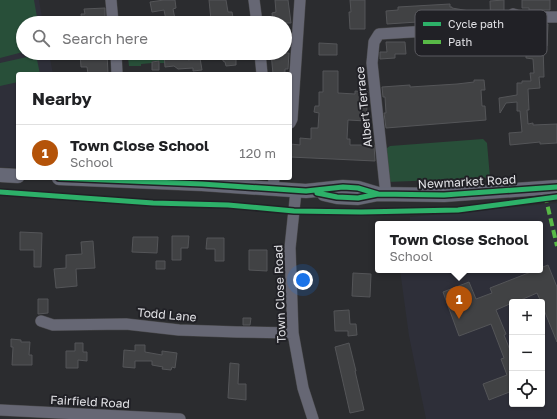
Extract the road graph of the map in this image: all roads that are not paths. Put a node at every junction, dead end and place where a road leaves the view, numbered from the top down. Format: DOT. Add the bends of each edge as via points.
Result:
graph roads {
  1 [pos="111,0"];
  2 [pos="254,0"];
  3 [pos="300,0"];
  4 [pos="112,16"];
  5 [pos="256,16"];
  6 [pos="415,32"];
  7 [pos="116,60"];
  8 [pos="261,60"];
  9 [pos="117,72"];
  10 [pos="262,72"];
  11 [pos="292,119"];
  12 [pos="0,175"];
  13 [pos="16,176"];
  14 [pos="126,180"];
  15 [pos="273,184"];
  16 [pos="557,187"];
  17 [pos="300,191"];
  18 [pos="382,195"];
  19 [pos="40,321"];
  20 [pos="293,333"];
  21 [pos="0,410"];
  22 [pos="180,419"];
  23 [pos="313,419"];
  1 -- 4 [label="street"];
  2 -- 5 [label="street"];
  3 -- 11 [label="street"];
  6 -- 18 [label="street, Albert Terrace" via="379,34 374,42 372,63"];
  7 -- 9 [label="street"];
  8 -- 10 [label="street"];
  12 -- 13 [label="main road"];
  14 -- 15 [label="main road, Newmarket Road"];
  15 -- 17 [label="main road, Newmarket Road"];
  16 -- 18 [label="main road, Newmarket Road"];
  17 -- 18 [label="main road, Newmarket Road" via="343,187 358,188"];
  17 -- 20 [label="street, Town Close Road" via="290,248"];
  19 -- 20 [label="street, Todd Lane" via="52,325 126,324 186,330"];
  20 -- 23 [label="street, Town Close Road" via="303,388"];
  21 -- 22 [label="street, Fairfield Road"];
}
